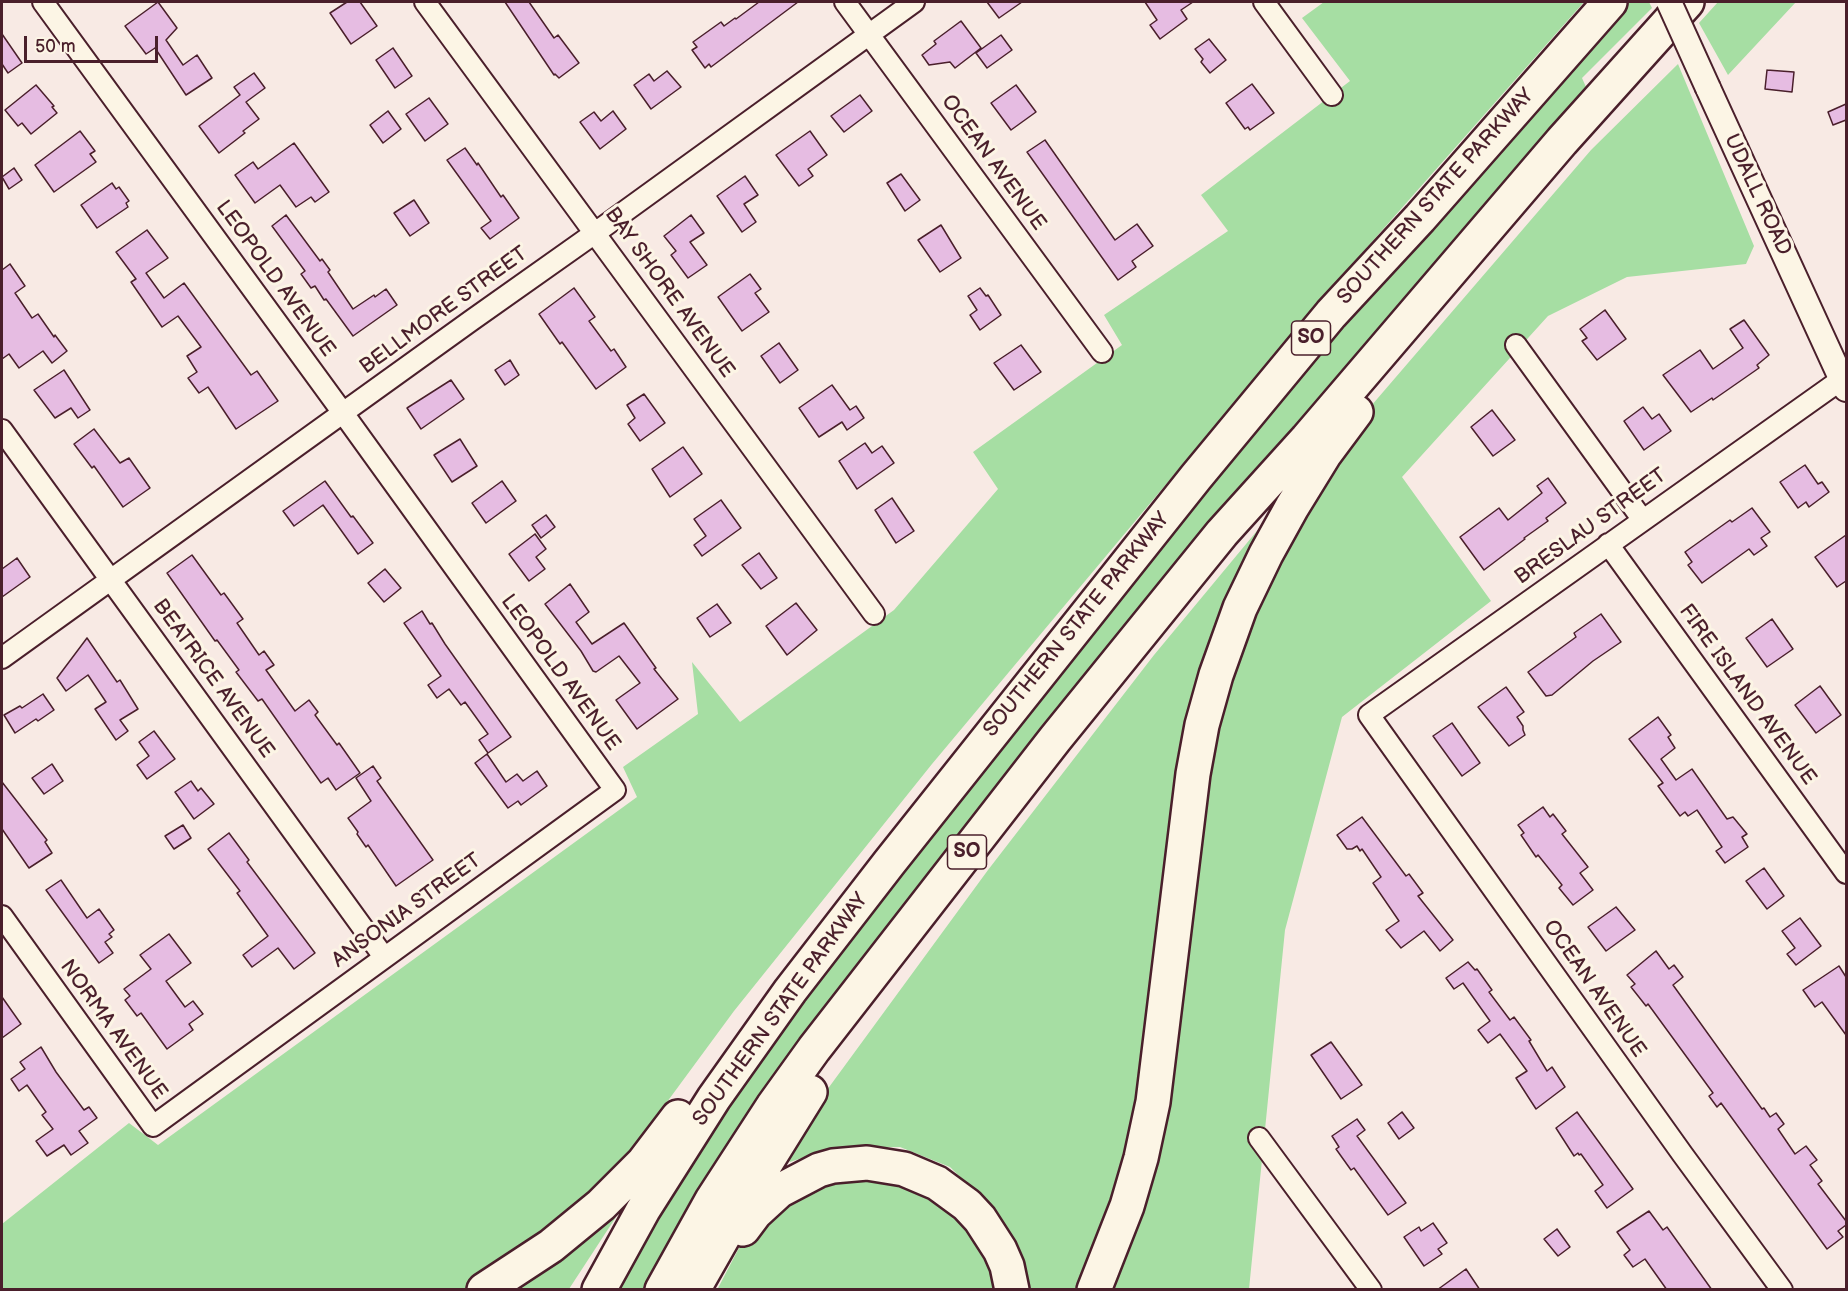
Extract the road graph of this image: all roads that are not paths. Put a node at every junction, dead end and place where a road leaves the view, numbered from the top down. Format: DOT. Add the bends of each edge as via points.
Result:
graph roads {
  1 [pos="43,2"];
  2 [pos="425,2"];
  3 [pos="845,2"];
  4 [pos="914,2"];
  5 [pos="1264,2"];
  6 [pos="1610,2"];
  7 [pos="1669,2"];
  8 [pos="1688,2"];
  9 [pos="869,34"];
  10 [pos="1332,95"];
  11 [pos="595,233"];
  12 [pos="1434,289"];
  13 [pos="1516,345"];
  14 [pos="1102,352"];
  15 [pos="1844,384"];
  16 [pos="344,413"];
  17 [pos="2,430"];
  18 [pos="1306,439"];
  19 [pos="1642,519"];
  20 [pos="1608,544"];
  21 [pos="111,580"];
  22 [pos="874,614"];
  23 [pos="2,658"];
  24 [pos="1369,715"];
  25 [pos="615,790"];
  26 [pos="1846,873"];
  27 [pos="2,916"];
  28 [pos="384,957"];
  29 [pos="810,965"];
  30 [pos="226,1072"];
  31 [pos="1259,1138"];
  32 [pos="484,1290"];
  33 [pos="599,1290"];
  34 [pos="662,1290"];
  35 [pos="693,1290"];
  36 [pos="710,1290"];
  37 [pos="1012,1290"];
  38 [pos="1094,1290"];
  39 [pos="1371,1290"];
  40 [pos="1782,1290"];
  1 -- 16 [label="street, LEOPOLD AVENUE"];
  2 -- 11 [label="street, BAY SHORE AVENUE"];
  3 -- 9 [label="street, OCEAN AVENUE"];
  4 -- 9 [label="street, BELLMORE STREET"];
  5 -- 10 [label="street"];
  6 -- 29 [label="highway, SOUTHERN STATE PARKWAY / SO" via="1331,314 1030,684"];
  7 -- 15 [label="street, UDALL ROAD, bridge"];
  8 -- 12 [label="highway, SO"];
  9 -- 11 [label="street, BELLMORE STREET"];
  9 -- 14 [label="street, OCEAN AVENUE"];
  11 -- 16 [label="street, BELLMORE STREET"];
  11 -- 22 [label="street, BAY SHORE AVENUE"];
  12 -- 18 [label="highway, SO"];
  12 -- 38 [label="highway" via="1287,515 1251,584 1223,654 1202,725 1193,774 1153,1102 1127,1206"];
  13 -- 19 [label="street"];
  15 -- 19 [label="street, BRESLAU STREET"];
  16 -- 21 [label="street, BELLMORE STREET"];
  16 -- 25 [label="street, LEOPOLD AVENUE"];
  17 -- 21 [label="street, BEATRICE AVENUE"];
  18 -- 34 [label="highway, SO" via="1222,533 1130,646 843,1009 733,1168"];
  18 -- 35 [label="highway, SO" via="1233,543 839,1050 773,1149"];
  19 -- 20 [label="street, BRESLAU STREET"];
  20 -- 24 [label="street, BRESLAU STREET"];
  20 -- 26 [label="street, FIRE ISLAND AVENUE"];
  21 -- 23 [label="street, BELLMORE STREET"];
  21 -- 28 [label="street, BEATRICE AVENUE"];
  24 -- 40 [label="street, OCEAN AVENUE"];
  25 -- 28 [label="street, ANSONIA STREET"];
  27 -- 30 [label="street, NORMA AVENUE" via="153,1126"];
  28 -- 30 [label="street, ANSONIA STREET"];
  29 -- 32 [label="highway" via="720,1056 668,1132 617,1190 551,1246"];
  29 -- 33 [label="highway, SOUTHERN STATE PARKWAY / SO" via="696,1124"];
  31 -- 39 [label="street"];
  36 -- 37 [label="highway" via="745,1227 779,1191 819,1170 867,1163 919,1174 967,1205 1000,1250"];
}
